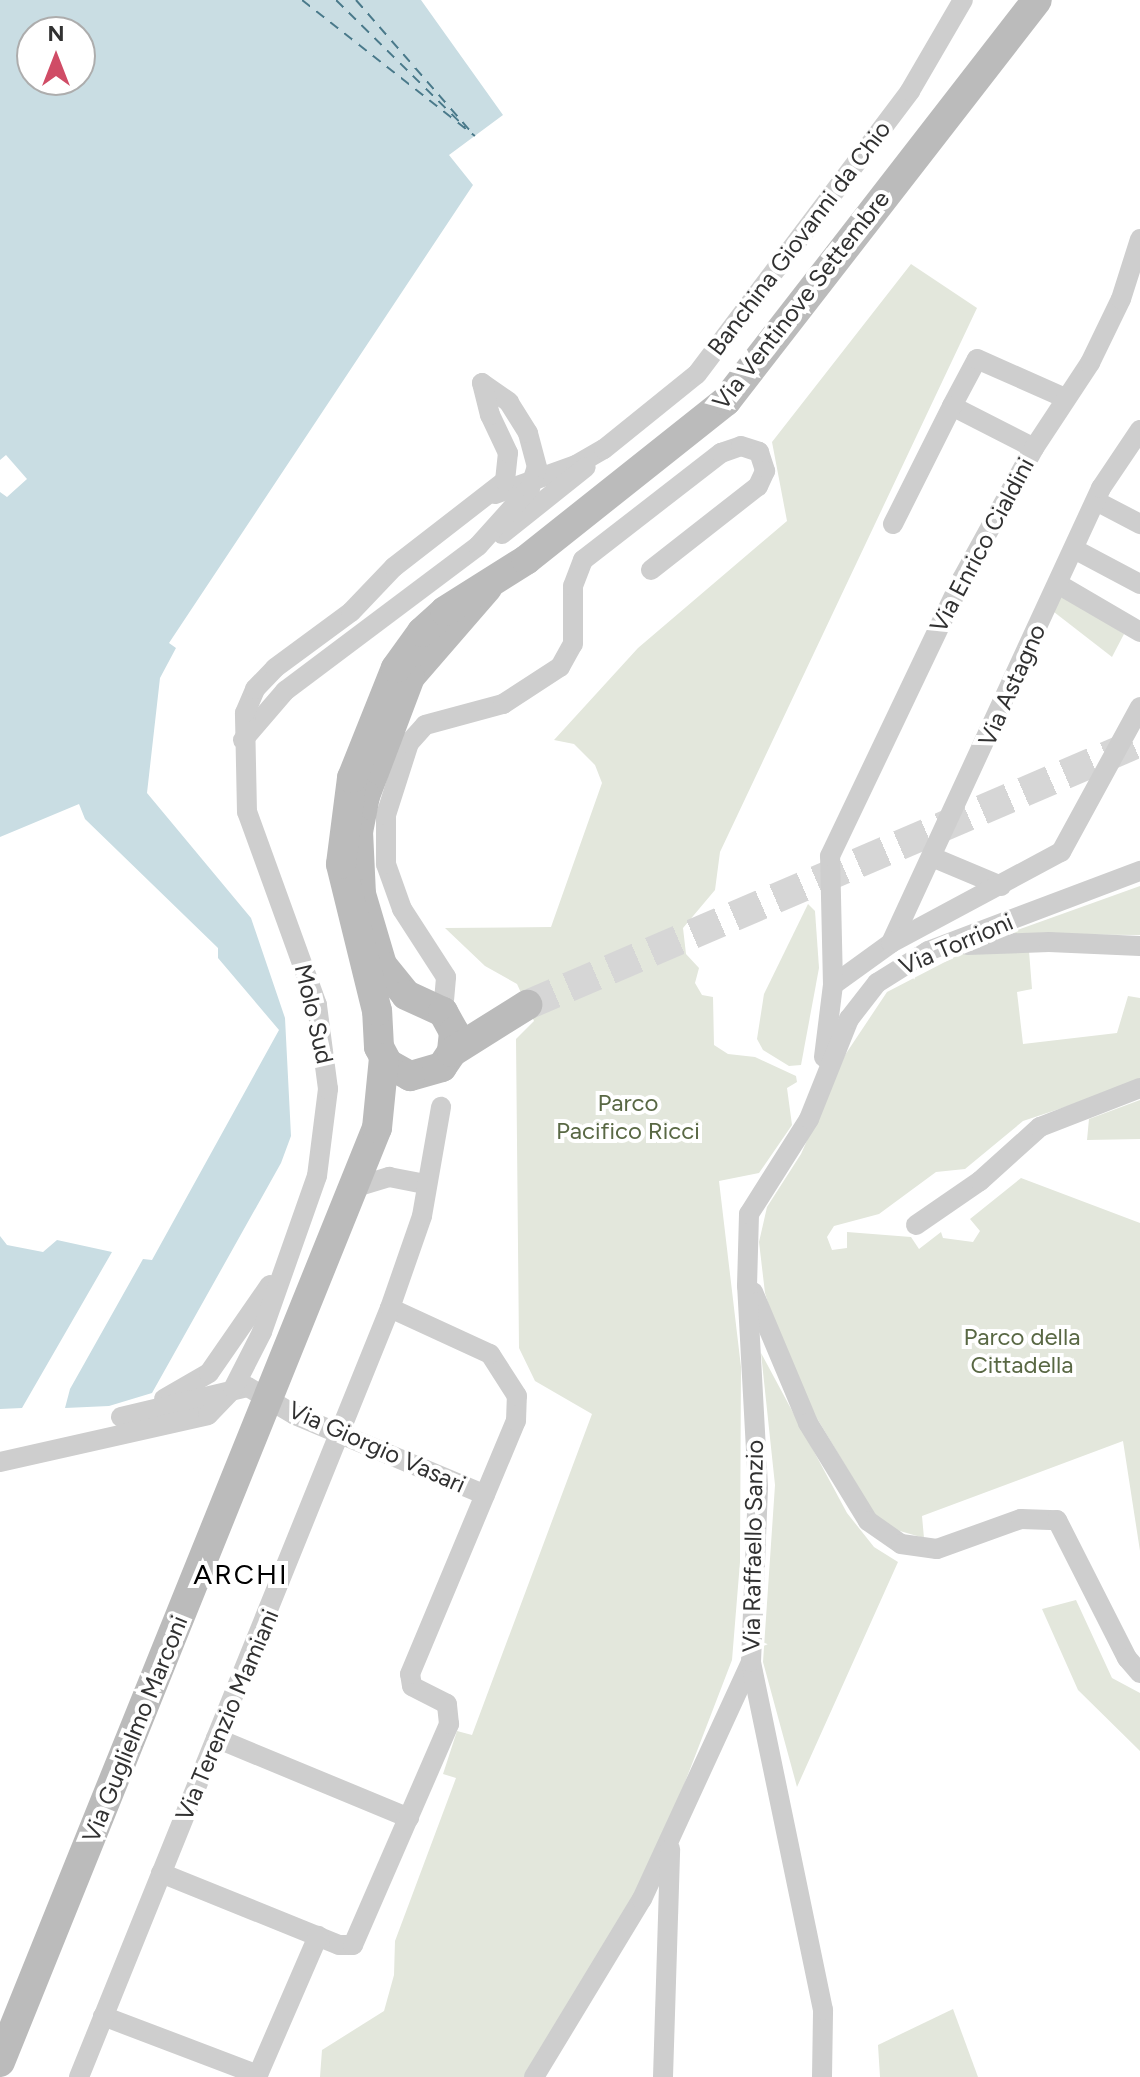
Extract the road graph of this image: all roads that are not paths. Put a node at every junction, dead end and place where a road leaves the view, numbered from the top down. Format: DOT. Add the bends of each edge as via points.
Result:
graph roads {
  1 [pos="963,0"];
  2 [pos="1037,0"];
  3 [pos="1140,239"];
  4 [pos="1065,398"];
  5 [pos="952,406"];
  6 [pos="1140,430"];
  7 [pos="1034,448"];
  8 [pos="535,452"];
  9 [pos="596,454"];
  10 [pos="535,480"];
  11 [pos="488,497"];
  12 [pos="1096,501"];
  13 [pos="893,524"];
  14 [pos="1140,524"];
  15 [pos="478,546"];
  16 [pos="1074,549"];
  17 [pos="651,570"];
  18 [pos="1058,584"];
  19 [pos="1140,584"];
  20 [pos="1140,632"];
  21 [pos="1140,707"];
  22 [pos="243,740"];
  23 [pos="364,771"];
  24 [pos="932,857"];
  25 [pos="1140,871"];
  26 [pos="269,876"];
  27 [pos="1001,886"];
  28 [pos="891,943"];
  29 [pos="1140,946"];
  30 [pos="928,951"];
  31 [pos="833,985"];
  32 [pos="849,1019"];
  33 [pos="442,1023"];
  34 [pos="382,1043"];
  35 [pos="426,1076"];
  36 [pos="822,1076"];
  37 [pos="1140,1088"];
  38 [pos="441,1107"];
  39 [pos="377,1128"];
  40 [pos="424,1184"];
  41 [pos="353,1188"];
  42 [pos="916,1225"];
  43 [pos="292,1248"];
  44 [pos="747,1286"];
  45 [pos="390,1308"];
  46 [pos="233,1389"];
  47 [pos="270,1395"];
  48 [pos="121,1417"];
  49 [pos="340,1433"];
  50 [pos="54,1447"];
  51 [pos="0,1462"];
  52 [pos="485,1495"];
  53 [pos="751,1662"];
  54 [pos="1140,1673"];
  55 [pos="216,1738"];
  56 [pos="409,1818"];
  57 [pos="670,1845"];
  58 [pos="161,1873"];
  59 [pos="318,1936"];
  60 [pos="103,2016"];
  61 [pos="0,2062"];
  62 [pos="258,2076"];
  63 [pos="79,2077"];
  64 [pos="534,2077"];
  65 [pos="663,2077"];
  66 [pos="822,2077"];
  1 -- 9 [label="street, Banchina Giovanni da Chio" via="910,91 697,374"];
  2 -- 23 [label="street, Via Ventinove Settembre" via="726,401 691,434 487,588 445,611 413,642 382,699"];
  3 -- 4 [label="street, Via Enrico Cialdini" via="1121,299 1090,363"];
  4 -- 5 [label="street" via="977,359"];
  4 -- 7 [label="street, Via Enrico Cialdini"];
  5 -- 7 [label="street"];
  5 -- 13 [label="street"];
  6 -- 12 [label="street, Via Astagno"];
  7 -- 31 [label="street, Via Enrico Cialdini" via="891,719 830,856"];
  8 -- 9 [label="street"];
  8 -- 10 [label="street, Banchina Giovanni da Chio"];
  8 -- 11 [label="street, Banchina Giovanni da Chio" via="509,402 482,383 508,453 505,481"];
  9 -- 10 [label="street, Banchina Giovanni da Chio"];
  9 -- 15 [label="street, Banchina Giovanni da Chio" via="488,545"];
  10 -- 11 [label="street, Banchina Giovanni da Chio"];
  10 -- 15 [label="street, Banchina Giovanni da Chio"];
  11 -- 22 [label="street, Banchina Giovanni da Chio" via="394,567 351,612 275,668 255,689 245,713"];
  12 -- 14 [label="street"];
  12 -- 16 [label="street, Via Astagno"];
  15 -- 22 [label="street, Banchina Giovanni da Chio" via="285,691"];
  16 -- 18 [label="street, Via Astagno"];
  16 -- 19 [label="street"];
  17 -- 33 [label="street" via="758,486 765,471 759,452 741,446 721,453 583,560 573,586 572,649 560,667 503,704 425,725 409,743 386,815 386,864 402,909 446,977"];
  18 -- 20 [label="street"];
  18 -- 24 [label="street, Via Astagno"];
  21 -- 27 [label="street" via="1061,852"];
  22 -- 26 [label="street, Banchina Giovanni da Chio" via="247,812"];
  23 -- 33 [label="street" via="358,831 361,894 386,975"];
  23 -- 34 [label="street, Via Guglielmo Marconi" via="341,837 343,890"];
  24 -- 27 [label="street"];
  24 -- 28 [label="street, Via Astagno"];
  25 -- 30 [label="street, Via Torrioni"];
  26 -- 43 [label="street, Molo Sud" via="310,982 327,1069 322,1154"];
  27 -- 28 [label="street"];
  28 -- 31 [label="street"];
  29 -- 30 [label="street" via="986,942"];
  30 -- 32 [label="street, Via Torrioni" via="877,983"];
  31 -- 32 [label="street"];
  31 -- 36 [label="street"];
  32 -- 36 [label="street, Via Torrioni"];
  33 -- 34 [label="street" via="392,1010"];
  33 -- 35 [label="street, Via Guglielmo Marconi" via="442,1067"];
  34 -- 35 [label="street" via="401,1073"];
  34 -- 39 [label="street, Via Guglielmo Marconi"];
  35 -- 39 [label="street, Via Guglielmo Marconi"];
  36 -- 44 [label="street, Via Raffaello Sanzio" via="803,1130 752,1206 746,1232"];
  37 -- 42 [label="street" via="1040,1127 980,1181"];
  38 -- 40 [label="street, Via Terenzio Mamiani"];
  39 -- 41 [label="street, Via Guglielmo Marconi"];
  40 -- 41 [label="street" via="389,1177"];
  40 -- 45 [label="street, Via Terenzio Mamiani" via="417,1232"];
  41 -- 47 [label="street, Via Guglielmo Marconi"];
  43 -- 46 [label="street, Molo Sud" via="262,1332"];
  43 -- 48 [label="street, Molo Sud" via="209,1373 193,1387"];
  44 -- 53 [label="street, Via Raffaello Sanzio" via="758,1487"];
  44 -- 54 [label="street" via="756,1295 808,1423 868,1521 901,1544 937,1549 1021,1519 1057,1520 1127,1658"];
  45 -- 49 [label="street, Via Terenzio Mamiani"];
  45 -- 52 [label="street, Via Giorgio Vasari" via="490,1354 515,1390 518,1409"];
  46 -- 47 [label="street, Molo Sud" via="248,1387"];
  46 -- 48 [label="street, Molo Sud"];
  46 -- 50 [label="street, Molo Sud" via="199,1419"];
  47 -- 49 [label="street, Via Giorgio Vasari" via="295,1415"];
  47 -- 61 [label="street, Via Guglielmo Marconi"];
  48 -- 50 [label="street, Molo Sud"];
  49 -- 52 [label="street, Via Giorgio Vasari"];
  49 -- 55 [label="street, Via Terenzio Mamiani"];
  50 -- 51 [label="street, Molo Sud"];
  52 -- 56 [label="street, Via Giorgio Vasari" via="410,1674 412,1686 443,1700 451,1714"];
  53 -- 57 [label="street"];
  53 -- 66 [label="street, Via Raffaello Sanzio" via="823,2010"];
  55 -- 56 [label="street"];
  55 -- 58 [label="street, Via Terenzio Mamiani"];
  56 -- 59 [label="street" via="356,1941 345,1947"];
  57 -- 64 [label="street"];
  57 -- 65 [label="street"];
  58 -- 59 [label="street"];
  58 -- 60 [label="street, Via Terenzio Mamiani"];
  59 -- 62 [label="street"];
  60 -- 62 [label="street"];
  60 -- 63 [label="street, Via Terenzio Mamiani"];
}
